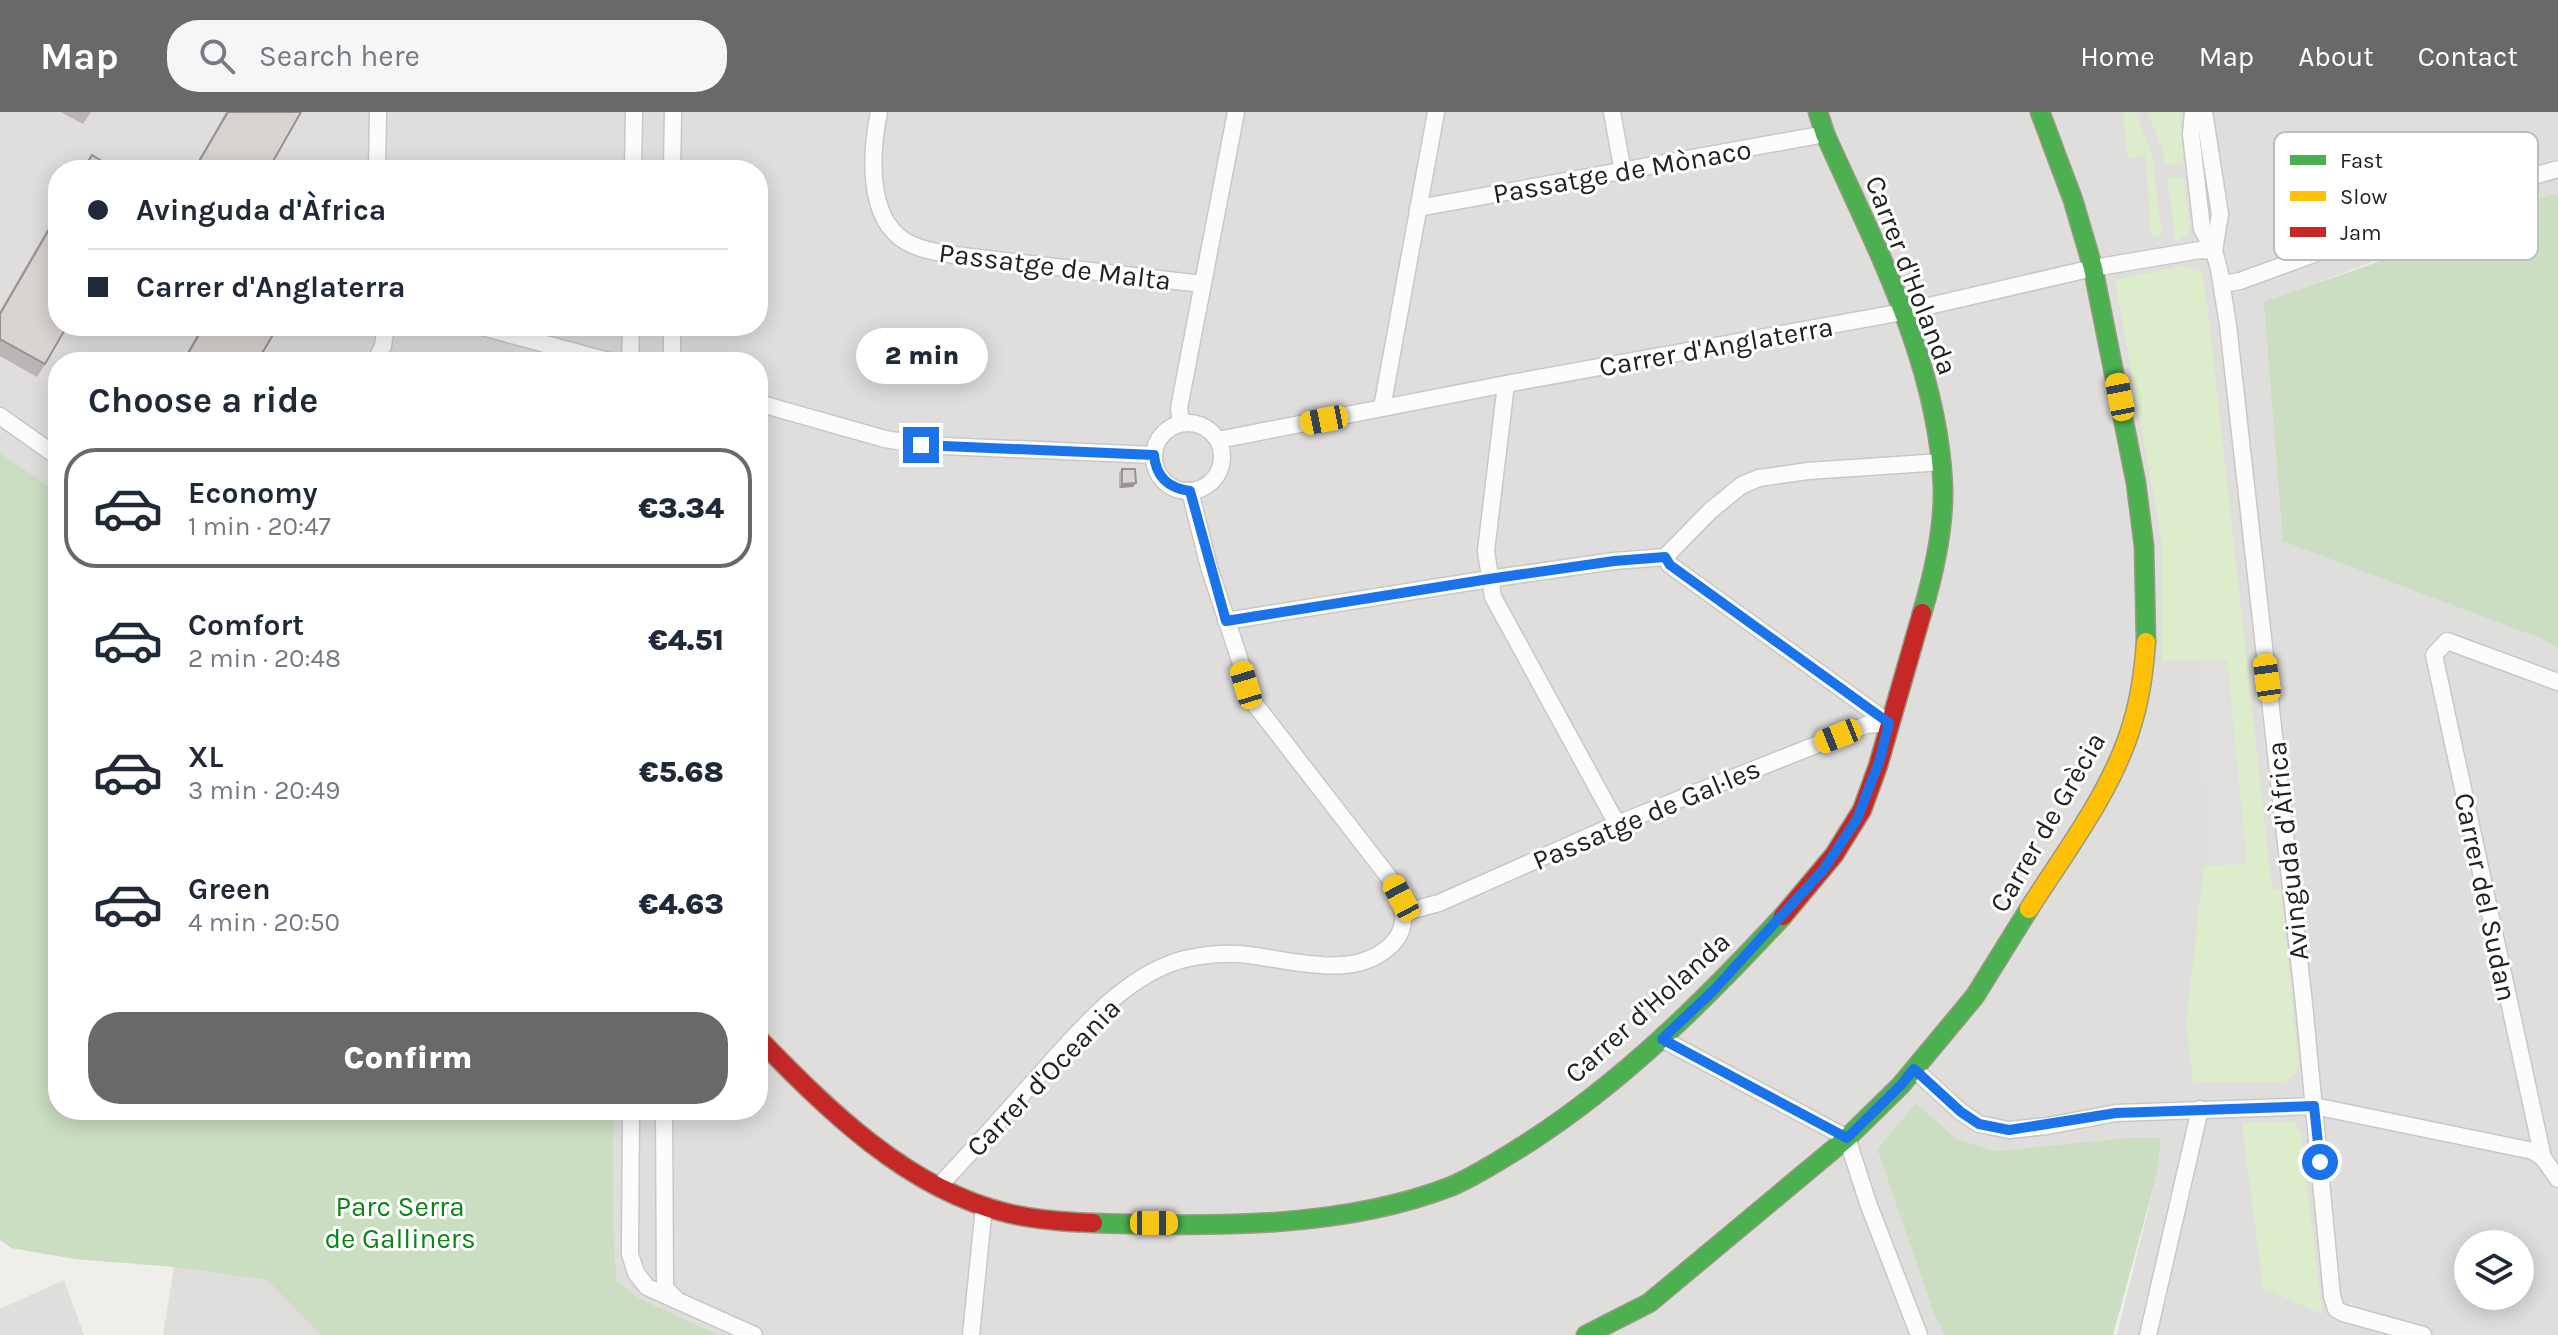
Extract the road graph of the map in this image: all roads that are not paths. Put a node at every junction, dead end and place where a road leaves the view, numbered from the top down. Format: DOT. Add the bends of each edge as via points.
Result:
graph roads {
  1 [pos="378,112"];
  2 [pos="634,112"];
  3 [pos="673,112"];
  4 [pos="879,112"];
  5 [pos="1236,112"];
  6 [pos="1436,112"];
  7 [pos="1612,112"];
  8 [pos="1818,112"];
  9 [pos="2040,112"];
  10 [pos="2193,112"];
  11 [pos="2204,112"];
  12 [pos="1825,134"];
  13 [pos="377,160"];
  14 [pos="633,160"];
  15 [pos="672,160"];
  16 [pos="2558,169"];
  17 [pos="1623,172"];
  18 [pos="2538,175"];
  19 [pos="1418,208"];
  20 [pos="2214,251"];
  21 [pos="2297,260"];
  22 [pos="2093,268"];
  23 [pos="1202,284"];
  24 [pos="2223,284"];
  25 [pos="1903,312"];
  26 [pos="516,336"];
  27 [pos="575,352"];
  28 [pos="1506,384"];
  29 [pos="768,406"];
  30 [pos="1382,408"];
  31 [pos="0,416"];
  32 [pos="1181,423"];
  33 [pos="1218,440"];
  34 [pos="48,450"];
  35 [pos="1154,455"];
  36 [pos="1942,462"];
  37 [pos="1190,491"];
  38 [pos="1665,557"];
  39 [pos="1489,579"];
  40 [pos="1226,621"];
  41 [pos="2558,682"];
  42 [pos="1889,723"];
  43 [pos="1617,824"];
  44 [pos="1405,912"];
  45 [pos="1662,1039"];
  46 [pos="768,1048"];
  47 [pos="1914,1069"];
  48 [pos="2314,1106"];
  49 [pos="2200,1109"];
  50 [pos="631,1120"];
  51 [pos="664,1120"];
  52 [pos="1847,1138"];
  53 [pos="2543,1158"];
  54 [pos="2556,1175"];
  55 [pos="940,1185"];
  56 [pos="984,1207"];
  57 [pos="676,1300"];
  58 [pos="754,1335"];
  59 [pos="971,1335"];
  60 [pos="1586,1335"];
  61 [pos="1919,1335"];
  62 [pos="2148,1335"];
  63 [pos="2423,1335"];
  1 -- 13 [label="street"];
  2 -- 14 [label="street"];
  3 -- 15 [label="street"];
  4 -- 23 [label="street, Passatge de Malta" via="874,157 878,200 893,231 906,241 954,255"];
  5 -- 23 [label="street"];
  6 -- 19 [label="street"];
  7 -- 17 [label="street"];
  8 -- 12 [label="street, Carrer d'Holanda"];
  9 -- 22 [label="street, Carrer de Grècia"];
  10 -- 20 [label="street, Avinguda d'Àfrica" via="2202,229"];
  11 -- 20 [label="street, Avinguda d'Àfrica" via="2220,214"];
  12 -- 17 [label="street, Passatge de Mònaco"];
  12 -- 25 [label="street, Carrer d'Holanda"];
  16 -- 18 [label="street"];
  17 -- 19 [label="street, Passatge de Mònaco"];
  19 -- 30 [label="street"];
  20 -- 22 [label="street, Carrer d'Anglaterra"];
  20 -- 24 [label="street, Avinguda d'Àfrica"];
  21 -- 24 [label="street"];
  22 -- 25 [label="street, Carrer d'Anglaterra"];
  22 -- 47 [label="street, Carrer de Grècia" via="2136,483 2147,586 2143,681 2121,755 2089,814 1975,996"];
  23 -- 32 [label="street" via="1179,408"];
  24 -- 48 [label="street, Avinguda d'Àfrica"];
  25 -- 28 [label="street, Carrer d'Anglaterra"];
  25 -- 36 [label="street, Carrer d'Holanda" via="1936,420"];
  26 -- 27 [label="street"];
  28 -- 30 [label="street, Carrer d'Anglaterra"];
  28 -- 39 [label="street" via="1486,551"];
  29 -- 35 [label="street" via="921,445"];
  30 -- 33 [label="street, Carrer d'Anglaterra"];
  31 -- 34 [label="street"];
  32 -- 33 [label="street" via="1202,425"];
  32 -- 35 [label="street" via="1162,435"];
  33 -- 37 [label="street" via="1221,467 1215,479"];
  35 -- 37 [label="street" via="1160,477"];
  36 -- 38 [label="street" via="1759,478 1710,511"];
  36 -- 42 [label="street, Carrer d'Holanda" via="1941,535 1934,572"];
  37 -- 40 [label="street"];
  38 -- 39 [label="street"];
  38 -- 42 [label="street"];
  39 -- 40 [label="street"];
  39 -- 43 [label="street" via="1493,597"];
  40 -- 44 [label="street" via="1254,703 1376,858"];
  41 -- 53 [label="street, Carrer del Sudan" via="2447,641 2434,655"];
  42 -- 43 [label="street, Passatge de Gal·les" via="1866,725"];
  42 -- 45 [label="street, Carrer d'Holanda" via="1857,819 1823,870"];
  43 -- 44 [label="street, Passatge de Gal·les" via="1439,903"];
  44 -- 55 [label="street, Carrer d'Oceania" via="1404,928 1394,942 1364,960 1322,966 1235,953 1189,958 1148,974 1089,1021"];
  45 -- 52 [label="street"];
  45 -- 56 [label="street, Carrer d'Holanda" via="1549,1130 1454,1185 1410,1199 1309,1220 1255,1224 1055,1221"];
  46 -- 55 [label="street, Carrer d'Holanda" via="855,1128"];
  47 -- 49 [label="street" via="1979,1124 2009,1130 2116,1113"];
  47 -- 52 [label="street, Carrer de Grècia"];
  48 -- 49 [label="street"];
  48 -- 53 [label="street" via="2533,1151"];
  48 -- 63 [label="street, Avinguda d'Àfrica" via="2336,1309"];
  49 -- 62 [label="street"];
  50 -- 57 [label="street" via="630,1254 647,1287"];
  51 -- 57 [label="street" via="665,1288"];
  52 -- 60 [label="street, Carrer de Grècia" via="1649,1303"];
  52 -- 61 [label="street"];
  53 -- 54 [label="street"];
  55 -- 56 [label="street, Carrer d'Holanda"];
  56 -- 59 [label="street"];
  57 -- 58 [label="street"];
}
